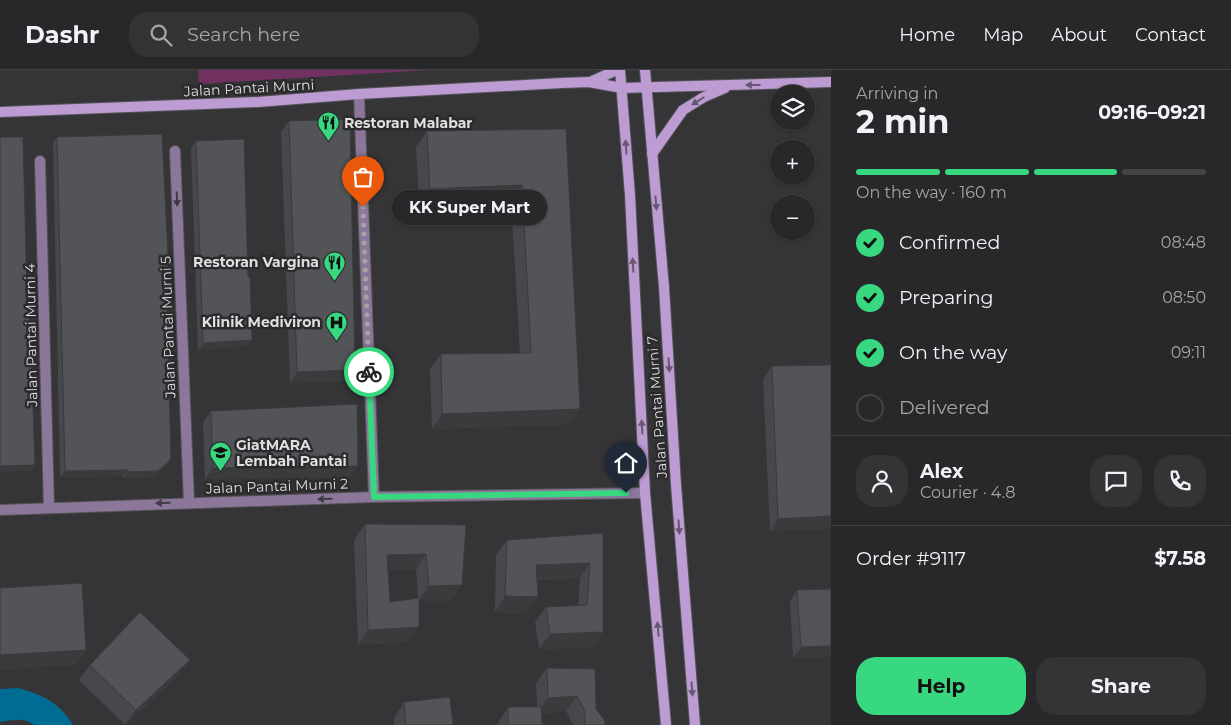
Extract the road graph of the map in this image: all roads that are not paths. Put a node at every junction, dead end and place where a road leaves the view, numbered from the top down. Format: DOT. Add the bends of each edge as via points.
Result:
graph roads {
  1 [pos="618,70"];
  2 [pos="645,70"];
  3 [pos="589,82"];
  4 [pos="831,82"];
  5 [pos="731,85"];
  6 [pos="646,87"];
  7 [pos="622,88"];
  8 [pos="359,94"];
  9 [pos="0,112"];
  10 [pos="175,150"];
  11 [pos="652,154"];
  12 [pos="40,161"];
  13 [pos="645,493"];
  14 [pos="374,497"];
  15 [pos="189,502"];
  16 [pos="49,508"];
  17 [pos="0,510"];
  18 [pos="666,725"];
  19 [pos="695,725"];
  1 -- 3 [label="main road, Jalan Pantai Murni"];
  1 -- 7 [label="main road, Jalan Pantai Murni 7"];
  2 -- 6 [label="main road, Jalan Pantai Murni 7"];
  3 -- 7 [label="main road, Jalan Pantai Murni"];
  3 -- 8 [label="main road, Jalan Pantai Murni"];
  4 -- 5 [label="main road, Jalan Pantai Murni, one-way"];
  5 -- 6 [label="main road, Jalan Pantai Murni"];
  5 -- 11 [label="main road, one-way" via="684,110"];
  6 -- 7 [label="main road, Jalan Pantai Murni"];
  6 -- 11 [label="main road, Jalan Pantai Murni 7"];
  13 -- 7 [label="main road, Jalan Pantai Murni 7, one-way"];
  8 -- 9 [label="main road, Jalan Pantai Murni" via="220,104"];
  8 -- 14 [label="street"];
  10 -- 15 [label="street, Jalan Pantai Murni 5, one-way"];
  11 -- 19 [label="main road, Jalan Pantai Murni 7, one-way"];
  12 -- 16 [label="street, Jalan Pantai Murni 4"];
  13 -- 14 [label="street, Jalan Pantai Murni 2"];
  18 -- 13 [label="main road, Jalan Pantai Murni 7, one-way"];
  14 -- 15 [label="street, Jalan Pantai Murni 2, one-way"];
  15 -- 16 [label="street, Jalan Pantai Murni 2, one-way"];
  16 -- 17 [label="street, Jalan Pantai Murni 2"];
}
